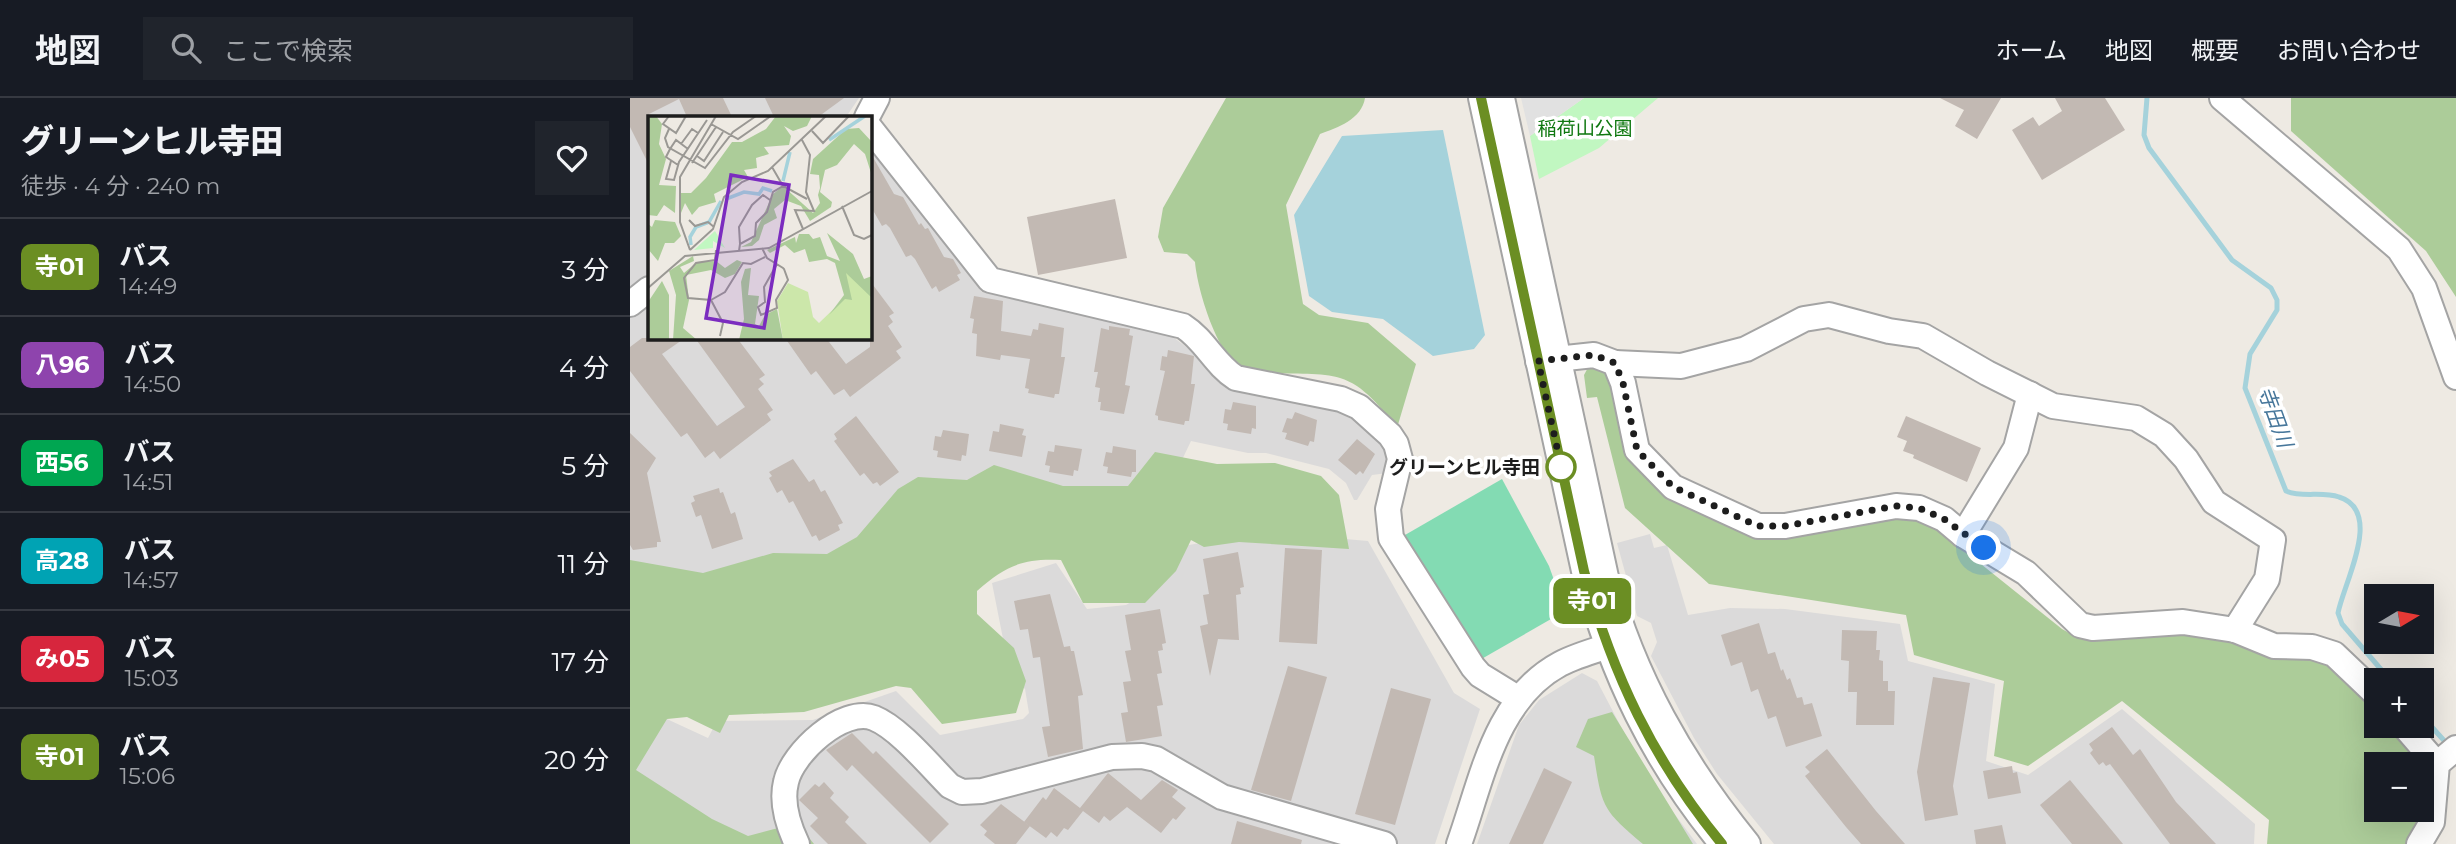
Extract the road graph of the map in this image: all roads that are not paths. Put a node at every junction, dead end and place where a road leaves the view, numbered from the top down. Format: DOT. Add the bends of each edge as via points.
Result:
graph roads {
  1 [pos="877,98"];
  2 [pos="1481,98"];
  3 [pos="1502,98"];
  4 [pos="2222,98"];
  5 [pos="868,116"];
  6 [pos="872,131"];
  7 [pos="648,290"];
  8 [pos="630,304"];
  9 [pos="1548,359"];
  10 [pos="1615,363"];
  11 [pos="2456,377"];
  12 [pos="2030,394"];
  13 [pos="1964,535"];
  14 [pos="2235,630"];
  15 [pos="1616,644"];
  16 [pos="2364,683"];
  17 [pos="1519,699"];
  18 [pos="2421,738"];
  19 [pos="2446,756"];
  20 [pos="797,844"];
  21 [pos="1384,844"];
  22 [pos="1459,844"];
  23 [pos="1722,844"];
  24 [pos="1748,844"];
  25 [pos="2419,844"];
  1 -- 5 [label="street"];
  2 -- 9 [label="street"];
  3 -- 9 [label="street"];
  4 -- 11 [label="street" via="2399,249 2424,288"];
  6 -- 17 [label="street" via="990,280 1175,323 1194,334 1237,378 1331,395 1359,407 1396,444 1400,460 1388,509 1391,538 1473,667"];
  7 -- 8 [label="street"];
  9 -- 10 [label="street" via="1594,355"];
  9 -- 15 [label="street" via="1584,571"];
  10 -- 12 [label="street" via="1681,366 1746,349 1804,319 1829,315 1923,336"];
  10 -- 13 [label="street" via="1637,450 1673,487 1758,526 1785,526 1896,506 1919,508"];
  12 -- 13 [label="street" via="2016,448"];
  12 -- 14 [label="street" via="2053,405 2136,418 2164,435 2214,502 2273,540 2267,579"];
  13 -- 14 [label="street" via="2026,573 2080,625 2182,622"];
  14 -- 16 [label="street" via="2274,646 2312,647 2334,654"];
  15 -- 17 [label="street" via="1560,664"];
  15 -- 23 [label="street" via="1634,712 1660,759"];
  15 -- 24 [label="street" via="1697,779"];
  17 -- 22 [label="street" via="1503,719"];
  18 -- 19 [label="street"];
  19 -- 25 [label="street" via="2432,821"];
  20 -- 21 [label="street" via="785,803 786,781 793,766 833,724 859,716 887,725 950,786 962,792 982,791 1112,757 1142,755 1222,797"];
}
